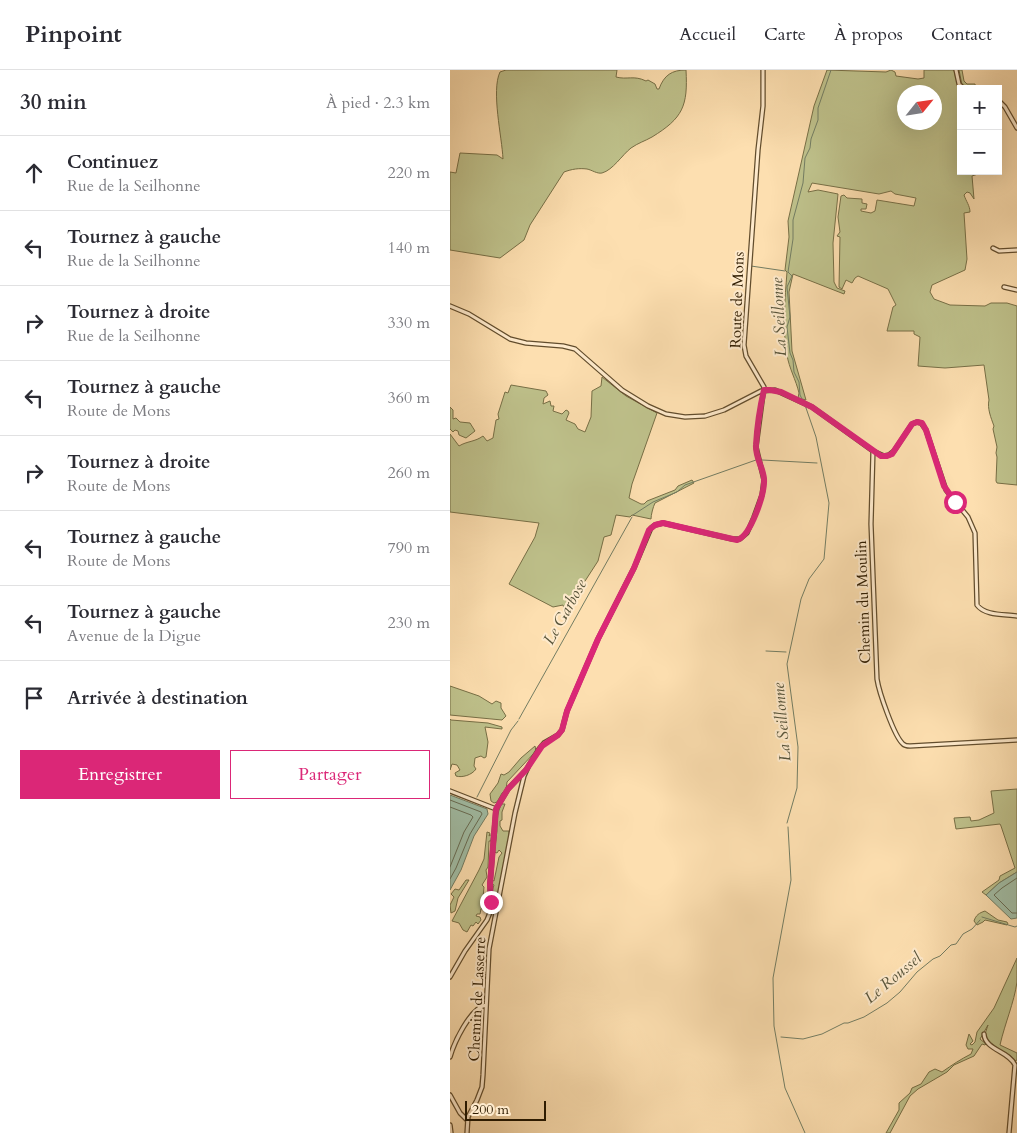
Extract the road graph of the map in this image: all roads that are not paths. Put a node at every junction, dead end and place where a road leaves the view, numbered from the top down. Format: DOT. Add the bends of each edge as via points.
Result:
graph roads {
  1 [pos="763,70"];
  2 [pos="956,70"];
  3 [pos="960,85"];
  4 [pos="1002,104"];
  5 [pos="1017,128"];
  6 [pos="993,248"];
  7 [pos="1017,250"];
  8 [pos="1004,287"];
  9 [pos="1017,290"];
  10 [pos="450,306"];
  11 [pos="764,390"];
  12 [pos="873,452"];
  13 [pos="1017,616"];
  14 [pos="1017,740"];
  15 [pos="526,770"];
  16 [pos="514,781"];
  17 [pos="522,782"];
  18 [pos="450,791"];
  19 [pos="494,808"];
  20 [pos="491,910"];
  21 [pos="496,912"];
  22 [pos="450,976"];
  23 [pos="486,1005"];
  24 [pos="984,1034"];
  25 [pos="450,1057"];
  26 [pos="450,1095"];
  27 [pos="451,1103"];
  28 [pos="467,1120"];
  29 [pos="450,1125"];
  30 [pos="451,1133"];
  31 [pos="467,1133"];
  32 [pos="1009,1133"];
  1 -- 11 [label="street, Route de Mons" via="764,106 744,345 746,356"];
  2 -- 3 [label="street"];
  4 -- 5 [label="street"];
  6 -- 7 [label="street"];
  8 -- 9 [label="street"];
  10 -- 11 [label="street" via="470,314 510,340 575,349 622,390 666,414 705,416"];
  11 -- 12 [label="street" via="781,392 811,406"];
  11 -- 15 [label="street" via="756,447 764,484 747,533 737,540 663,523 651,528 598,639 562,730 542,746"];
  12 -- 13 [label="street" via="889,455 910,426 917,422 923,424 946,490 968,517 973,529 977,605 986,612"];
  12 -- 14 [label="street, Chemin du Moulin" via="877,679 882,701 899,739 905,745 920,746"];
  15 -- 16 [label="street"];
  15 -- 17 [label="street, Chemin de Lasserre"];
  16 -- 17 [label="street"];
  16 -- 19 [label="street"];
  17 -- 21 [label="street, Chemin de Lasserre"];
  18 -- 19 [label="street"];
  19 -- 20 [label="street"];
  20 -- 21 [label="street"];
  20 -- 22 [label="street"];
  21 -- 23 [label="street, Chemin de Lasserre" via="488,955"];
  23 -- 25 [label="street" via="464,1026"];
  23 -- 28 [label="street, Chemin de Lasserre" via="482,1087"];
  24 -- 32 [label="street" via="988,1044 1009,1056 1015,1065"];
  26 -- 27 [label="street"];
  27 -- 28 [label="street"];
  28 -- 31 [label="street, Chemin de Lasserre"];
  29 -- 30 [label="street"];
}
